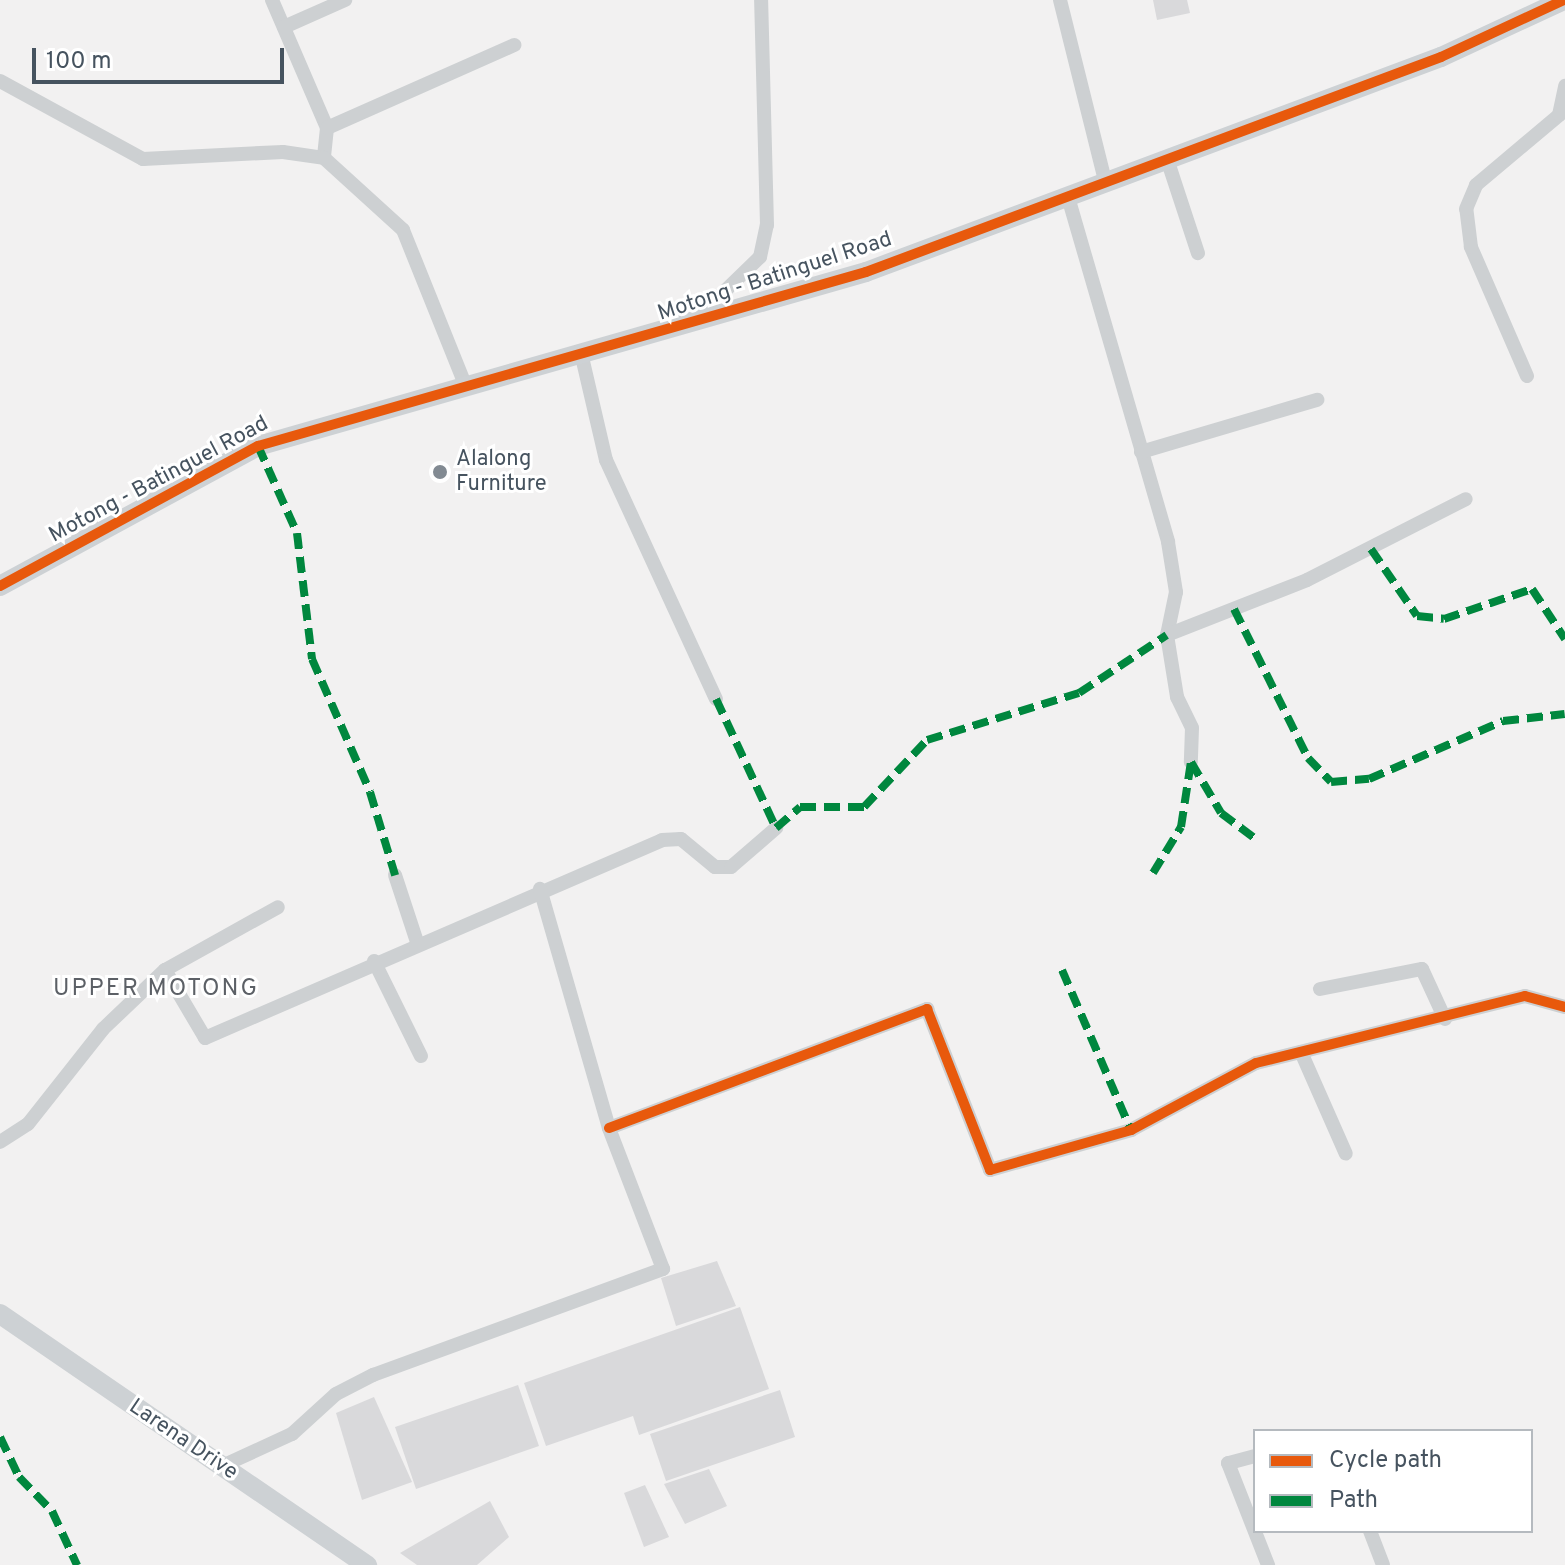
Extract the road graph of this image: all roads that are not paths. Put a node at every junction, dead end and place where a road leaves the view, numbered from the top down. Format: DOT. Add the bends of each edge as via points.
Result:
graph roads {
  1 [pos="272,0"];
  2 [pos="345,0"];
  3 [pos="761,0"];
  4 [pos="1060,0"];
  5 [pos="1564,0"];
  6 [pos="284,27"];
  7 [pos="514,45"];
  8 [pos="0,81"];
  9 [pos="1565,86"];
  10 [pos="327,128"];
  11 [pos="324,158"];
  12 [pos="1168,162"];
  13 [pos="1106,184"];
  14 [pos="1068,197"];
  15 [pos="1198,253"];
  16 [pos="688,327"];
  17 [pos="582,357"];
  18 [pos="1527,376"];
  19 [pos="465,384"];
  20 [pos="1317,400"];
  21 [pos="1141,452"];
  22 [pos="1466,499"];
  23 [pos="0,586"];
  24 [pos="1167,635"];
  25 [pos="716,699"];
  26 [pos="1191,762"];
  27 [pos="776,828"];
  28 [pos="395,875"];
  29 [pos="540,889"];
  30 [pos="278,907"];
  31 [pos="417,942"];
  32 [pos="374,961"];
  33 [pos="165,970"];
  34 [pos="1320,989"];
  35 [pos="1565,1007"];
  36 [pos="1445,1019"];
  37 [pos="1301,1052"];
  38 [pos="421,1056"];
  39 [pos="609,1128"];
  40 [pos="0,1142"];
  41 [pos="1346,1154"];
  42 [pos="0,1314"];
  43 [pos="1253,1457"];
  44 [pos="222,1466"];
  45 [pos="1253,1527"];
  46 [pos="1255,1533"];
  47 [pos="1371,1533"];
  48 [pos="367,1565"];
  49 [pos="1268,1565"];
  50 [pos="1383,1565"];
  1 -- 6 [label="street"];
  2 -- 6 [label="street"];
  3 -- 16 [label="street" via="767,225 760,257"];
  4 -- 13 [label="street"];
  5 -- 12 [label="street, Motong - Batinguel Road" via="1441,57"];
  6 -- 10 [label="street"];
  7 -- 10 [label="street"];
  8 -- 11 [label="street" via="143,159 283,152"];
  9 -- 18 [label="street" via="1559,115 1476,185 1466,209 1471,247"];
  10 -- 11 [label="street"];
  11 -- 19 [label="street" via="403,230"];
  12 -- 13 [label="street, Motong - Batinguel Road"];
  12 -- 15 [label="street"];
  13 -- 14 [label="street, Motong - Batinguel Road"];
  14 -- 16 [label="street, Motong - Batinguel Road"];
  14 -- 21 [label="street"];
  16 -- 17 [label="street, Motong - Batinguel Road"];
  17 -- 19 [label="street, Motong - Batinguel Road"];
  17 -- 25 [label="street" via="606,460"];
  19 -- 23 [label="street, Motong - Batinguel Road" via="258,446"];
  20 -- 21 [label="street"];
  21 -- 24 [label="street" via="1173,571"];
  22 -- 24 [label="street" via="1319,575"];
  24 -- 26 [label="street" via="1177,697 1192,728"];
  27 -- 29 [label="street" via="731,867 715,867 672,837"];
  28 -- 31 [label="street"];
  29 -- 31 [label="street"];
  29 -- 39 [label="street"];
  30 -- 33 [label="street"];
  31 -- 32 [label="street"];
  32 -- 33 [label="street" via="205,1038"];
  32 -- 38 [label="street"];
  33 -- 40 [label="street" via="103,1029 28,1124"];
  34 -- 36 [label="street" via="1422,969"];
  35 -- 36 [label="street" via="1525,996"];
  36 -- 37 [label="street"];
  37 -- 39 [label="street" via="1234,1070 1131,1130 990,1170 927,1009"];
  37 -- 41 [label="street"];
  39 -- 44 [label="street" via="663,1269 351,1385 292,1434"];
  42 -- 44 [label="street, Larena Drive"];
  43 -- 45 [label="street" via="1228,1463"];
  44 -- 48 [label="street, Larena Drive"];
  46 -- 49 [label="street"];
  47 -- 50 [label="street"];
}
